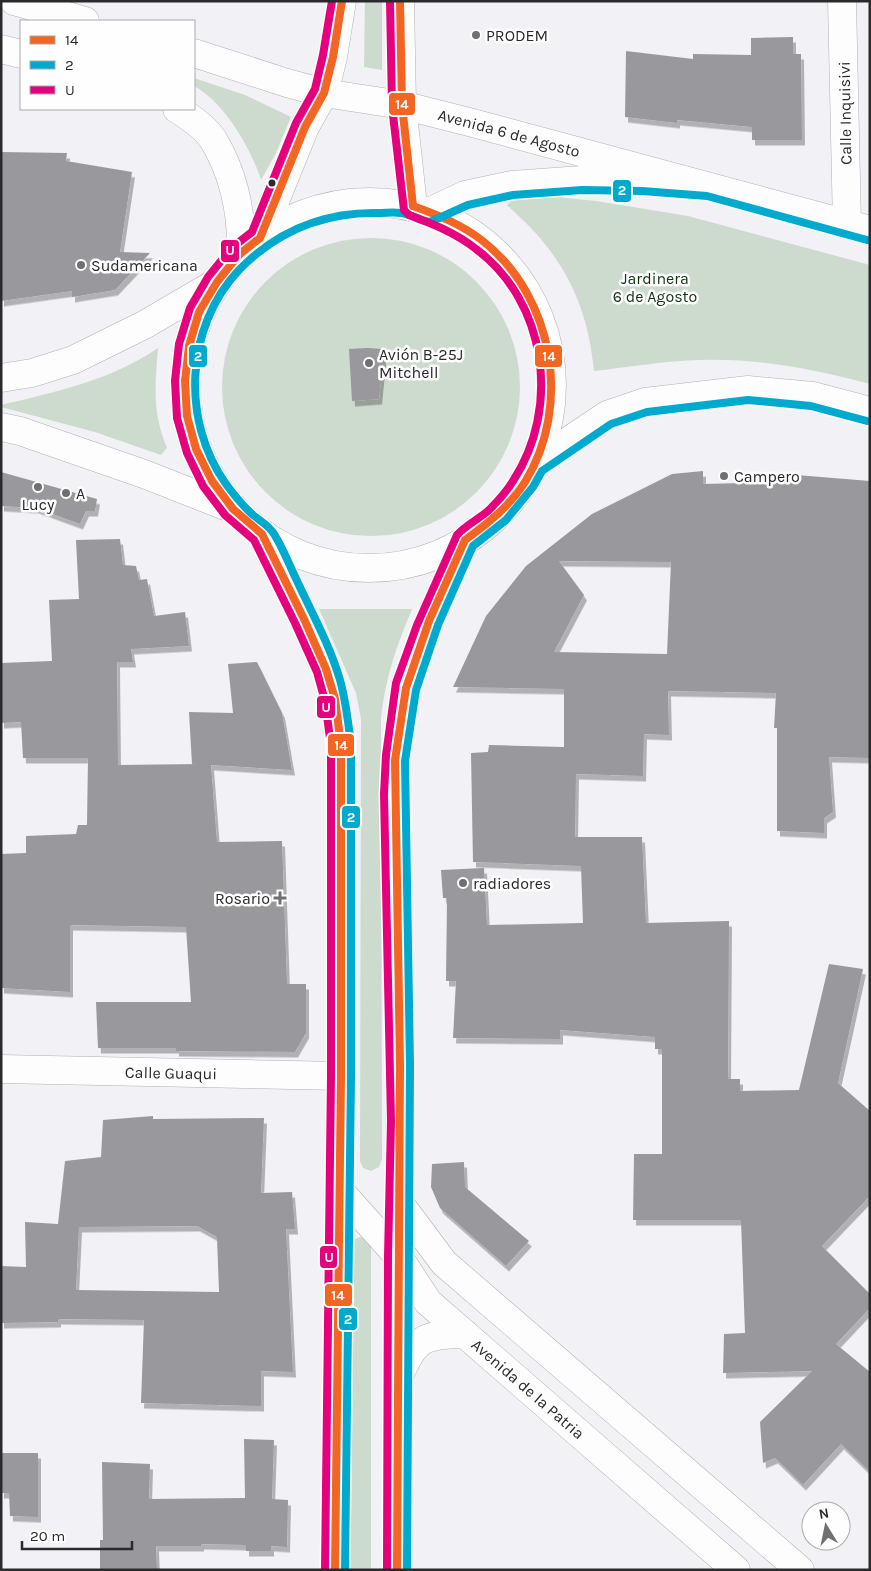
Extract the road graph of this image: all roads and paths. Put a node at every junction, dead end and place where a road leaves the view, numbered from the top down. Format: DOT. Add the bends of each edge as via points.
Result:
graph roads {
  1 [pos="14,1"];
  2 [pos="342,1"];
  3 [pos="400,1"];
  4 [pos="842,1"];
  5 [pos="81,20"];
  6 [pos="1,49"];
  7 [pos="195,53"];
  8 [pos="20,54"];
  9 [pos="324,93"];
  10 [pos="402,106"];
  11 [pos="179,110"];
  12 [pos="709,186"];
  13 [pos="421,209"];
  14 [pos="859,227"];
  15 [pos="251,245"];
  16 [pos="217,282"];
  17 [pos="1,378"];
  18 [pos="870,411"];
  19 [pos="1,427"];
  20 [pos="534,464"];
  21 [pos="233,509"];
  22 [pos="262,534"];
  23 [pos="465,540"];
  24 [pos="1,1069"];
  25 [pos="341,1076"];
  26 [pos="339,1190"];
  27 [pos="400,1204"];
  28 [pos="398,1256"];
  29 [pos="464,1334"];
  30 [pos="397,1380"];
  31 [pos="335,1570"];
  32 [pos="396,1570"];
  33 [pos="736,1570"];
  34 [pos="800,1570"];
  1 -- 5 [label="main road"];
  2 -- 9 [label="main road"];
  3 -- 10 [label="main road"];
  4 -- 14 [label="main road, Calle Inquisivi"];
  6 -- 8 [label="main road"];
  7 -- 9 [label="main road, Avenida 6 de Agosto"];
  9 -- 10 [label="main road, Avenida 6 de Agosto"];
  9 -- 15 [label="main road"];
  10 -- 12 [label="main road, Avenida 6 de Agosto"];
  10 -- 13 [label="main road"];
  11 -- 15 [label="main road" via="192,118 214,140 228,170 242,227"];
  12 -- 13 [label="main road, Avenida 6 de Agosto" via="592,180 512,185"];
  12 -- 14 [label="main road, Avenida 6 de Agosto"];
  13 -- 15 [label="main road" via="405,203 328,206 281,224"];
  13 -- 20 [label="main road" via="469,231 492,249 523,286 541,321 549,349 552,388 545,436"];
  15 -- 16 [label="main road"];
  16 -- 17 [label="main road" via="144,325 73,360 32,373"];
  16 -- 21 [label="main road" via="199,312 189,346 185,381 187,416 196,450 212,481"];
  18 -- 20 [label="main road" via="813,396 748,390 645,402 607,415"];
  19 -- 21 [label="main road" via="144,474"];
  20 -- 23 [label="main road" via="525,482 503,509"];
  21 -- 22 [label="main road"];
  22 -- 23 [label="main road" via="310,559 363,568 416,562"];
  22 -- 25 [label="main road" via="326,669 335,700 341,744"];
  23 -- 27 [label="main road" via="429,621 406,688 395,760"];
  24 -- 25 [label="main road, Calle Guaqui"];
  25 -- 26 [label="main road"];
  26 -- 28 [label="main road, Avenida de la Patria"];
  26 -- 31 [label="main road"];
  27 -- 28 [label="main road"];
  27 -- 34 [label="main road" via="444,1263"];
  28 -- 29 [label="main road, Avenida de la Patria" via="428,1302"];
  28 -- 30 [label="main road"];
  29 -- 30 [label="main road" via="438,1334 422,1340 408,1354"];
  29 -- 33 [label="main road, Avenida de la Patria"];
  30 -- 32 [label="main road"];
}
